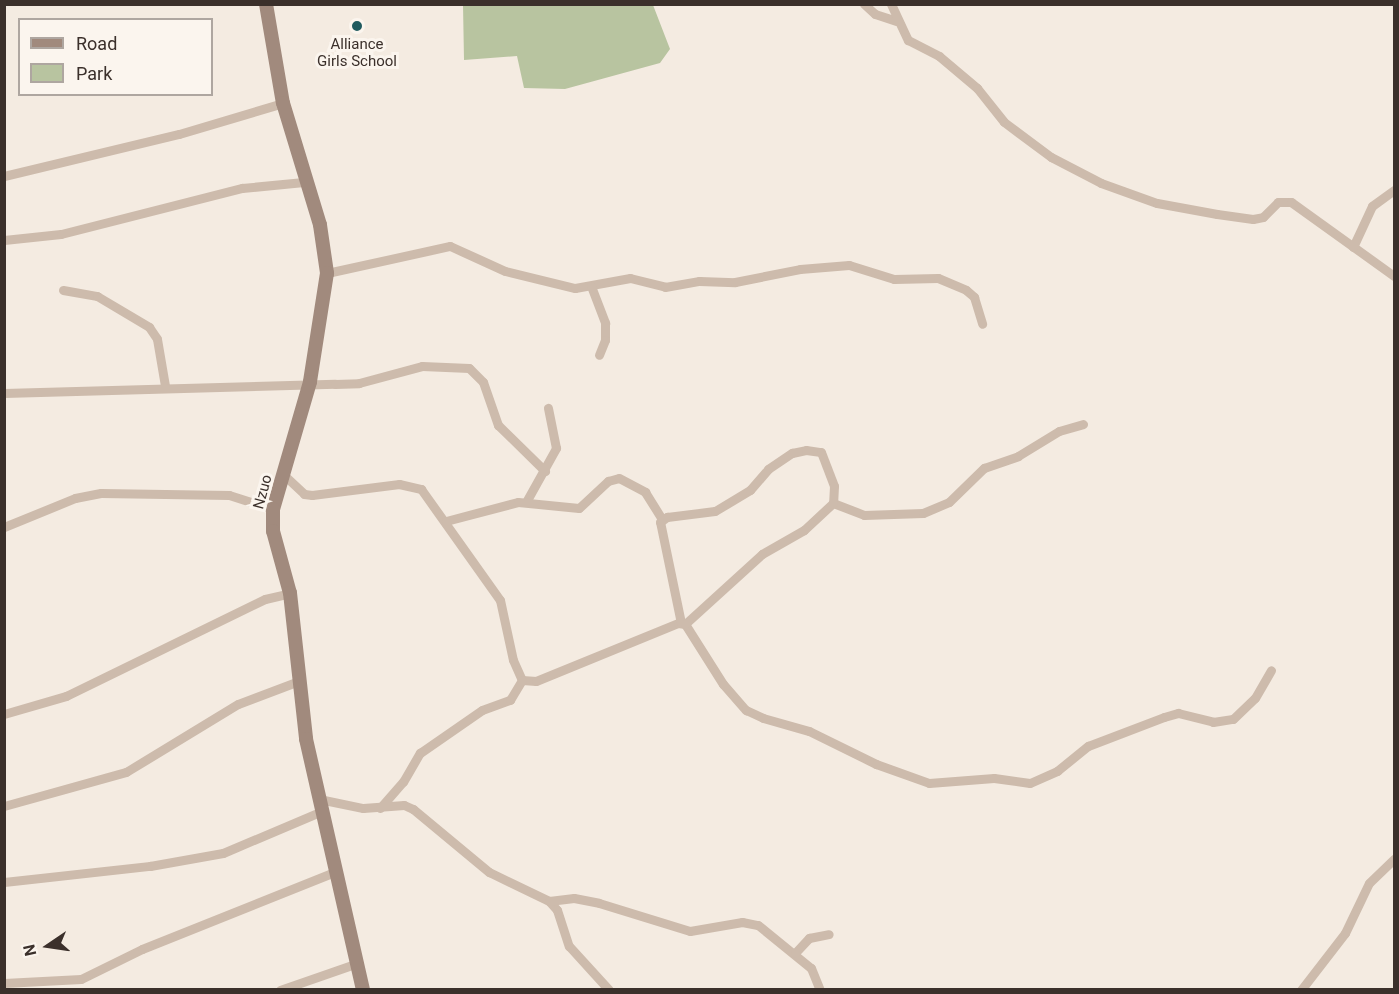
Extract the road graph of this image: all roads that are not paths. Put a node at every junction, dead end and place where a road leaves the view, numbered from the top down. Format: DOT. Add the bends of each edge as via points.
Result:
graph roads {
  1 [pos="266,4"];
  2 [pos="864,4"];
  3 [pos="891,4"];
  4 [pos="897,21"];
  5 [pos="283,103"];
  6 [pos="4,176"];
  7 [pos="304,182"];
  8 [pos="1395,190"];
  9 [pos="4,240"];
  10 [pos="1353,247"];
  11 [pos="327,273"];
  12 [pos="1395,276"];
  13 [pos="591,286"];
  14 [pos="63,290"];
  15 [pos="982,324"];
  16 [pos="599,355"];
  17 [pos="310,382"];
  18 [pos="165,386"];
  19 [pos="4,393"];
  20 [pos="548,408"];
  21 [pos="1083,424"];
  22 [pos="544,471"];
  23 [pos="285,476"];
  24 [pos="526,502"];
  25 [pos="833,503"];
  26 [pos="273,509"];
  27 [pos="662,519"];
  28 [pos="446,521"];
  29 [pos="4,527"];
  30 [pos="290,593"];
  31 [pos="683,624"];
  32 [pos="1271,670"];
  33 [pos="522,680"];
  34 [pos="299,681"];
  35 [pos="4,714"];
  36 [pos="321,805"];
  37 [pos="4,806"];
  38 [pos="380,807"];
  39 [pos="1395,859"];
  40 [pos="337,871"];
  41 [pos="4,882"];
  42 [pos="549,901"];
  43 [pos="829,934"];
  44 [pos="795,952"];
  45 [pos="358,963"];
  46 [pos="4,983"];
  47 [pos="280,990"];
  48 [pos="363,990"];
  49 [pos="609,990"];
  50 [pos="820,990"];
  51 [pos="1301,990"];
  1 -- 5 [label="street, Nzuo"];
  2 -- 4 [label="street" via="875,14"];
  3 -- 4 [label="street"];
  4 -- 10 [label="street" via="908,40 939,56 978,88 1004,122 1051,158 1091,178 1157,203 1253,219 1263,217 1278,202 1291,202"];
  5 -- 6 [label="street" via="179,134"];
  5 -- 7 [label="street, Nzuo"];
  7 -- 9 [label="street" via="242,188 61,234"];
  7 -- 11 [label="street, Nzuo" via="320,225"];
  8 -- 10 [label="street" via="1372,206"];
  10 -- 12 [label="street"];
  11 -- 13 [label="street" via="450,246 505,271 542,282 563,287"];
  11 -- 17 [label="street, Nzuo"];
  13 -- 15 [label="street" via="630,278 665,287 699,281 735,282 800,269 849,265 894,279 938,278 966,290 974,297"];
  13 -- 16 [label="street" via="605,323 605,340"];
  14 -- 18 [label="street" via="97,296 149,327 157,339"];
  17 -- 18 [label="street"];
  17 -- 22 [label="street" via="359,383 422,366 469,368 483,382 498,425"];
  17 -- 23 [label="street, Nzuo"];
  18 -- 19 [label="street"];
  20 -- 22 [label="street" via="556,448"];
  21 -- 25 [label="street" via="1059,431 1018,456 984,468 949,502 923,513 864,515"];
  22 -- 24 [label="street"];
  23 -- 26 [label="street, Nzuo"];
  23 -- 28 [label="street" via="312,495 411,485 421,489"];
  24 -- 27 [label="street" via="579,508 608,481 619,478 645,492"];
  24 -- 28 [label="street"];
  25 -- 27 [label="street" via="837,497 824,455 806,450 768,469 750,490 715,511"];
  25 -- 31 [label="street" via="804,530 762,554"];
  26 -- 29 [label="street" via="230,495 101,494 75,498"];
  26 -- 30 [label="street, Nzuo" via="273,531"];
  27 -- 31 [label="street" via="659,529"];
  28 -- 33 [label="street" via="500,600 513,660"];
  30 -- 34 [label="street, Nzuo"];
  30 -- 35 [label="street" via="265,599 66,696"];
  31 -- 32 [label="street" via="723,684 746,710 809,731 876,764 929,783 994,778 1030,783 1057,771 1088,746 1164,717 1178,713 1213,722 1233,719 1255,698"];
  31 -- 33 [label="street" via="536,681"];
  33 -- 38 [label="street" via="510,700 482,710 420,753 403,782"];
  34 -- 36 [label="street, Nzuo"];
  34 -- 37 [label="street" via="238,704 126,772"];
  36 -- 38 [label="street"];
  36 -- 40 [label="street, Nzuo"];
  36 -- 41 [label="street" via="223,853 150,866"];
  38 -- 42 [label="street" via="404,805 413,809 489,873"];
  39 -- 51 [label="street" via="1369,883 1345,933"];
  40 -- 45 [label="street, Nzuo"];
  40 -- 46 [label="street" via="251,909 142,949 81,979"];
  42 -- 44 [label="street" via="582,899 657,918 690,931 748,922 777,936"];
  42 -- 49 [label="street" via="557,910 569,946"];
  43 -- 44 [label="street" via="809,938"];
  44 -- 50 [label="street" via="810,968"];
  45 -- 47 [label="street"];
  45 -- 48 [label="street, Nzuo"];
}
